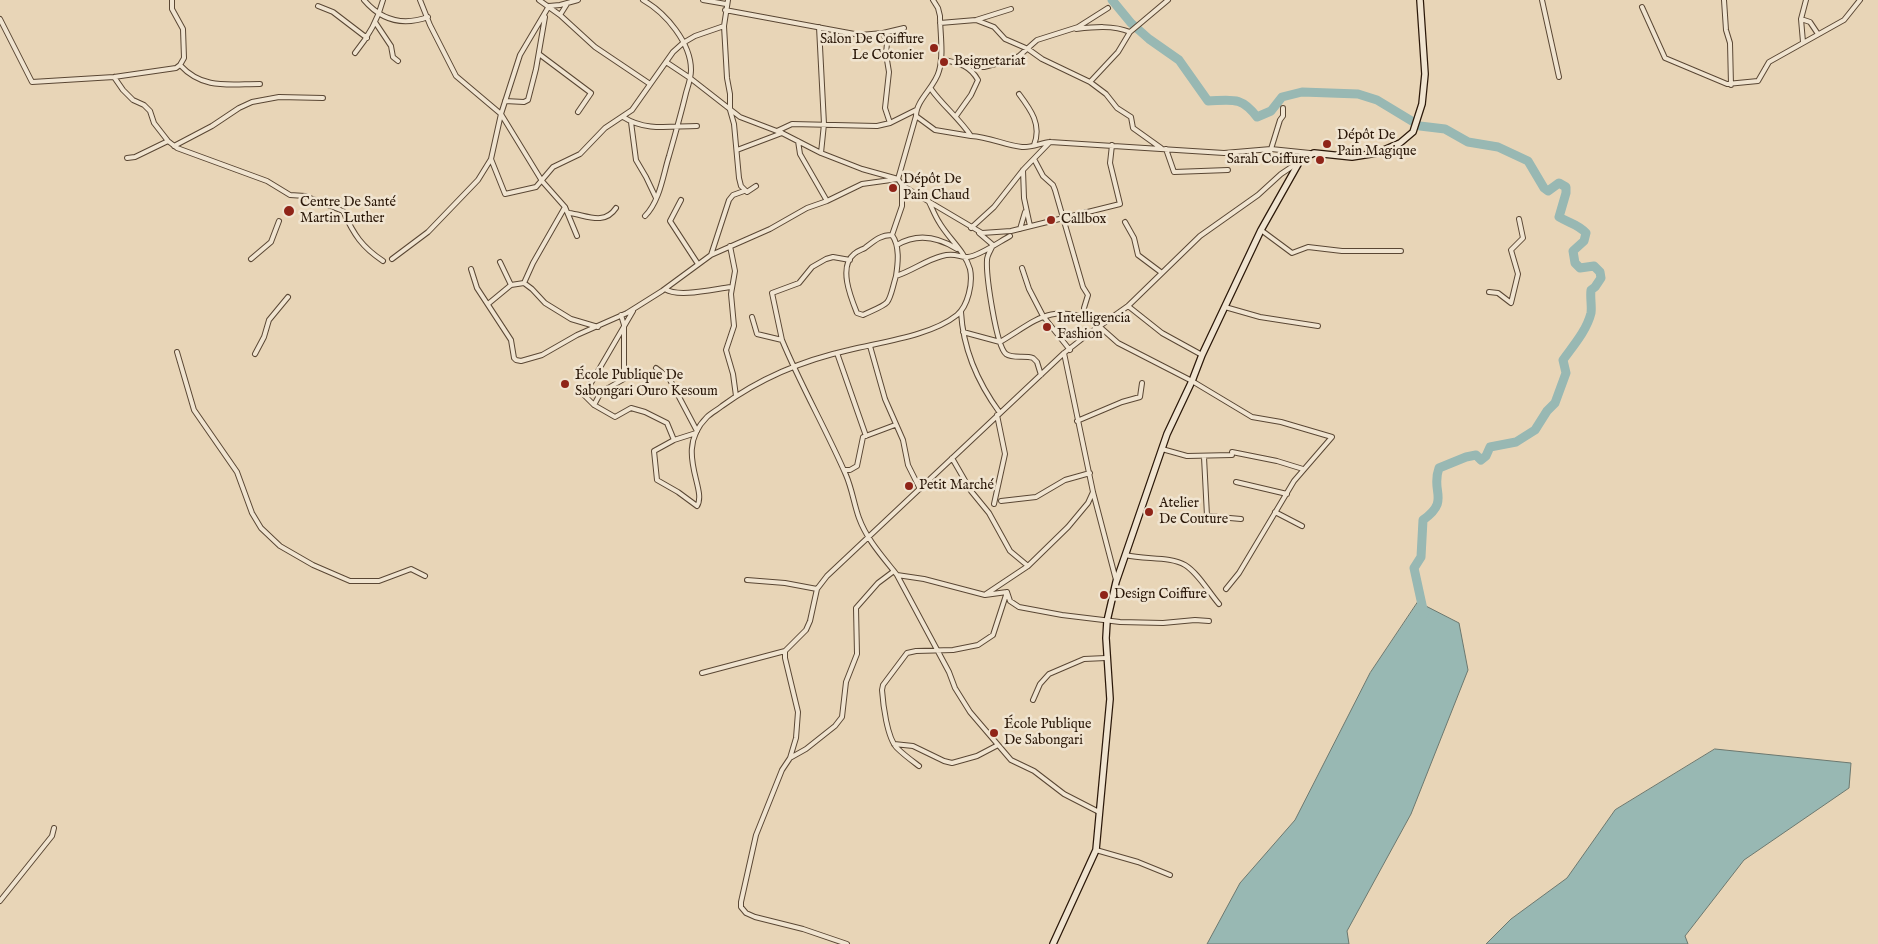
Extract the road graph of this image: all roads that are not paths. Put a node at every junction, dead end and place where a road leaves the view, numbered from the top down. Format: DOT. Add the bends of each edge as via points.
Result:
graph roads {
  1 [pos="172,0"];
  2 [pos="364,0"];
  3 [pos="383,0"];
  4 [pos="420,0"];
  5 [pos="540,0"];
  6 [pos="578,0"];
  7 [pos="643,0"];
  8 [pos="704,0"];
  9 [pos="1168,0"];
  10 [pos="1420,0"];
  11 [pos="1542,0"];
  12 [pos="1724,0"];
  13 [pos="1806,0"];
  14 [pos="1860,0"];
  15 [pos="713,1"];
  16 [pos="934,1"];
  17 [pos="727,2"];
  18 [pos="567,4"];
  19 [pos="318,6"];
  20 [pos="549,6"];
  21 [pos="1108,8"];
  22 [pos="1642,8"];
  23 [pos="726,10"];
  24 [pos="1011,10"];
  25 [pos="379,15"];
  26 [pos="545,15"];
  27 [pos="560,15"];
  28 [pos="428,17"];
  29 [pos="0,18"];
  30 [pos="1800,19"];
  31 [pos="976,20"];
  32 [pos="375,22"];
  33 [pos="940,23"];
  34 [pos="724,26"];
  35 [pos="819,27"];
  36 [pos="904,28"];
  37 [pos="1130,32"];
  38 [pos="882,33"];
  39 [pos="1056,33"];
  40 [pos="1818,34"];
  41 [pos="367,38"];
  42 [pos="1803,42"];
  43 [pos="683,43"];
  44 [pos="1028,49"];
  45 [pos="355,54"];
  46 [pos="539,54"];
  47 [pos="941,59"];
  48 [pos="398,61"];
  49 [pos="666,62"];
  50 [pos="962,63"];
  51 [pos="180,66"];
  52 [pos="114,77"];
  53 [pos="1559,77"];
  54 [pos="690,78"];
  55 [pos="1090,82"];
  56 [pos="260,84"];
  57 [pos="650,84"];
  58 [pos="1731,85"];
  59 [pos="931,89"];
  60 [pos="1019,94"];
  61 [pos="323,98"];
  62 [pos="505,101"];
  63 [pos="1283,108"];
  64 [pos="730,110"];
  65 [pos="916,110"];
  66 [pos="578,112"];
  67 [pos="501,114"];
  68 [pos="916,116"];
  69 [pos="956,116"];
  70 [pos="623,117"];
  71 [pos="631,122"];
  72 [pos="890,123"];
  73 [pos="824,124"];
  74 [pos="678,126"];
  75 [pos="697,126"];
  76 [pos="777,131"];
  77 [pos="782,133"];
  78 [pos="972,136"];
  79 [pos="798,141"];
  80 [pos="168,142"];
  81 [pos="1050,142"];
  82 [pos="1034,145"];
  83 [pos="1112,145"];
  84 [pos="174,146"];
  85 [pos="1161,148"];
  86 [pos="1166,149"];
  87 [pos="1271,149"];
  88 [pos="736,150"];
  89 [pos="821,153"];
  90 [pos="1310,154"];
  91 [pos="127,158"];
  92 [pos="491,159"];
  93 [pos="1034,159"];
  94 [pos="1298,162"];
  95 [pos="1022,170"];
  96 [pos="1228,170"];
  97 [pos="898,180"];
  98 [pos="542,181"];
  99 [pos="902,185"];
  100 [pos="756,186"];
  101 [pos="744,191"];
  102 [pos="656,198"];
  103 [pos="681,200"];
  104 [pos="828,201"];
  105 [pos="929,202"];
  106 [pos="565,207"];
  107 [pos="616,208"];
  108 [pos="1026,210"];
  109 [pos="569,213"];
  110 [pos="645,216"];
  111 [pos="1063,218"];
  112 [pos="1519,219"];
  113 [pos="279,221"];
  114 [pos="1125,222"];
  115 [pos="1030,226"];
  116 [pos="971,228"];
  117 [pos="1020,229"];
  118 [pos="1261,230"];
  119 [pos="977,232"];
  120 [pos="892,234"];
  121 [pos="577,236"];
  122 [pos="1010,236"];
  123 [pos="897,245"];
  124 [pos="992,245"];
  125 [pos="730,246"];
  126 [pos="959,250"];
  127 [pos="1401,251"];
  128 [pos="711,254"];
  129 [pos="966,258"];
  130 [pos="250,259"];
  131 [pos="392,259"];
  132 [pos="850,260"];
  133 [pos="384,261"];
  134 [pos="500,262"];
  135 [pos="698,264"];
  136 [pos="1022,268"];
  137 [pos="471,269"];
  138 [pos="1162,273"];
  139 [pos="896,276"];
  140 [pos="524,283"];
  141 [pos="511,286"];
  142 [pos="731,288"];
  143 [pos="665,289"];
  144 [pos="1489,292"];
  145 [pos="288,297"];
  146 [pos="488,304"];
  147 [pos="1128,306"];
  148 [pos="1225,307"];
  149 [pos="1084,308"];
  150 [pos="634,310"];
  151 [pos="961,311"];
  152 [pos="621,315"];
  153 [pos="1044,316"];
  154 [pos="752,317"];
  155 [pos="1096,321"];
  156 [pos="624,325"];
  157 [pos="1318,326"];
  158 [pos="598,327"];
  159 [pos="1100,327"];
  160 [pos="962,332"];
  161 [pos="782,340"];
  162 [pos="1000,342"];
  163 [pos="870,346"];
  164 [pos="1070,350"];
  165 [pos="178,352"];
  166 [pos="837,353"];
  167 [pos="1064,353"];
  168 [pos="255,354"];
  169 [pos="1202,355"];
  170 [pos="656,368"];
  171 [pos="793,368"];
  172 [pos="1041,374"];
  173 [pos="1192,381"];
  174 [pos="1142,382"];
  175 [pos="736,396"];
  176 [pos="594,405"];
  177 [pos="998,414"];
  178 [pos="1077,421"];
  179 [pos="895,425"];
  180 [pos="697,432"];
  181 [pos="866,436"];
  182 [pos="674,440"];
  183 [pos="1162,449"];
  184 [pos="1204,457"];
  185 [pos="952,458"];
  186 [pos="1303,469"];
  187 [pos="844,470"];
  188 [pos="1090,473"];
  189 [pos="1236,482"];
  190 [pos="920,489"];
  191 [pos="1093,492"];
  192 [pos="1287,494"];
  193 [pos="1001,501"];
  194 [pos="994,504"];
  195 [pos="1275,512"];
  196 [pos="1240,519"];
  197 [pos="1302,526"];
  198 [pos="868,538"];
  199 [pos="1126,555"];
  200 [pos="1028,566"];
  201 [pos="895,573"];
  202 [pos="424,576"];
  203 [pos="747,580"];
  204 [pos="1116,582"];
  205 [pos="817,589"];
  206 [pos="1226,589"];
  207 [pos="1008,592"];
  208 [pos="985,595"];
  209 [pos="1219,604"];
  210 [pos="1107,621"];
  211 [pos="1209,621"];
  212 [pos="938,650"];
  213 [pos="786,651"];
  214 [pos="1106,658"];
  215 [pos="702,673"];
  216 [pos="1033,700"];
  217 [pos="894,744"];
  218 [pos="998,745"];
  219 [pos="790,758"];
  220 [pos="919,766"];
  221 [pos="1099,812"];
  222 [pos="54,828"];
  223 [pos="1096,850"];
  224 [pos="1170,875"];
  225 [pos="0,901"];
  226 [pos="847,944"];
  227 [pos="1053,944"];
  1 -- 51 [label="street" via="172,9 183,29 184,58"];
  2 -- 25 [label="street"];
  3 -- 25 [label="street"];
  4 -- 28 [label="street"];
  5 -- 20 [label="street"];
  6 -- 18 [label="street"];
  7 -- 43 [label="street" via="674,27"];
  8 -- 15 [label="street"];
  9 -- 37 [label="street"];
  10 -- 90 [label="street" via="1424,97 1416,125 1407,138 1377,153 1352,157"];
  11 -- 53 [label="street"];
  12 -- 58 [label="street"];
  13 -- 30 [label="street"];
  14 -- 40 [label="street" via="1844,20"];
  15 -- 17 [label="street"];
  16 -- 33 [label="street" via="940,12"];
  17 -- 23 [label="street"];
  18 -- 20 [label="street"];
  18 -- 27 [label="street"];
  19 -- 41 [label="street" via="333,12"];
  20 -- 26 [label="street"];
  20 -- 27 [label="street"];
  21 -- 39 [label="street" via="1078,27"];
  22 -- 58 [label="street" via="1665,58"];
  23 -- 34 [label="street"];
  23 -- 35 [label="street"];
  24 -- 31 [label="street"];
  25 -- 28 [label="street" via="406,22"];
  25 -- 32 [label="street"];
  26 -- 46 [label="street"];
  26 -- 62 [label="street" via="520,55"];
  27 -- 57 [label="street" via="595,47"];
  28 -- 67 [label="street" via="456,76"];
  29 -- 52 [label="street" via="32,82"];
  30 -- 40 [label="street" via="1810,22"];
  30 -- 42 [label="street"];
  31 -- 33 [label="street"];
  31 -- 44 [label="street" via="989,24 1004,39"];
  32 -- 41 [label="street"];
  32 -- 48 [label="street"];
  33 -- 47 [label="street"];
  34 -- 43 [label="street"];
  34 -- 64 [label="street"];
  35 -- 38 [label="street" via="860,35"];
  35 -- 73 [label="street"];
  36 -- 38 [label="street"];
  37 -- 39 [label="street" via="1120,28 1093,27"];
  37 -- 55 [label="street" via="1118,52"];
  38 -- 72 [label="street" via="887,43 889,72 884,108"];
  39 -- 44 [label="street" via="1037,40"];
  40 -- 42 [label="street"];
  41 -- 45 [label="street"];
  42 -- 58 [label="street" via="1769,62 1758,81"];
  43 -- 49 [label="street"];
  43 -- 54 [label="street" via="691,66"];
  44 -- 50 [label="street" via="1019,56 990,66"];
  44 -- 55 [label="street"];
  46 -- 62 [label="street" via="528,100"];
  46 -- 66 [label="street" via="590,92"];
  47 -- 50 [label="street"];
  47 -- 59 [label="street"];
  49 -- 54 [label="street"];
  49 -- 57 [label="street"];
  50 -- 69 [label="street" via="971,70 978,83"];
  51 -- 52 [label="street"];
  51 -- 56 [label="street" via="205,83"];
  52 -- 80 [label="street" via="133,100 150,111 154,123"];
  54 -- 64 [label="street"];
  54 -- 74 [label="street"];
  55 -- 85 [label="street" via="1130,116 1134,128"];
  57 -- 70 [label="street" via="632,110"];
  59 -- 65 [label="street"];
  59 -- 69 [label="street"];
  60 -- 82 [label="street" via="1035,118 1038,133"];
  61 -- 84 [label="street" via="252,102"];
  62 -- 67 [label="street"];
  63 -- 87 [label="street"];
  64 -- 76 [label="street"];
  64 -- 88 [label="street"];
  65 -- 68 [label="street"];
  65 -- 72 [label="street"];
  67 -- 92 [label="street"];
  67 -- 98 [label="street"];
  68 -- 78 [label="street" via="935,130"];
  68 -- 97 [label="street"];
  69 -- 78 [label="street"];
  70 -- 71 [label="street"];
  70 -- 98 [label="street" via="606,128 580,154 553,168"];
  71 -- 74 [label="street" via="654,128"];
  71 -- 102 [label="street" via="636,160"];
  72 -- 73 [label="street" via="872,126"];
  73 -- 76 [label="street" via="792,124"];
  73 -- 89 [label="street"];
  74 -- 75 [label="street"];
  74 -- 102 [label="street"];
  76 -- 77 [label="street"];
  77 -- 79 [label="street"];
  77 -- 88 [label="street"];
  78 -- 82 [label="street" via="989,137 1023,147"];
  79 -- 89 [label="street"];
  79 -- 104 [label="street" via="800,154"];
  80 -- 84 [label="street"];
  80 -- 91 [label="street"];
  81 -- 82 [label="street"];
  81 -- 83 [label="street"];
  81 -- 93 [label="street"];
  83 -- 85 [label="street"];
  83 -- 111 [label="street" via="1110,163 1120,204"];
  84 -- 133 [label="street" via="267,181 290,195 305,196 343,212 354,234 368,251"];
  85 -- 86 [label="street"];
  86 -- 87 [label="street" via="1224,153"];
  86 -- 96 [label="street" via="1174,172"];
  87 -- 90 [label="street"];
  88 -- 101 [label="street"];
  89 -- 97 [label="street"];
  90 -- 94 [label="street"];
  92 -- 98 [label="street" via="506,194 536,187"];
  92 -- 131 [label="street" via="475,184 428,232"];
  93 -- 95 [label="street"];
  93 -- 111 [label="street" via="1045,179 1053,185"];
  94 -- 118 [label="street"];
  94 -- 138 [label="street" via="1216,224"];
  95 -- 108 [label="street"];
  95 -- 116 [label="street" via="994,207"];
  97 -- 99 [label="street"];
  97 -- 104 [label="street" via="862,184"];
  98 -- 106 [label="street"];
  99 -- 105 [label="street"];
  99 -- 120 [label="street" via="902,206"];
  100 -- 101 [label="street"];
  101 -- 128 [label="street" via="728,200"];
  102 -- 110 [label="street"];
  103 -- 135 [label="street" via="670,221"];
  104 -- 125 [label="street"];
  105 -- 116 [label="street"];
  105 -- 126 [label="street" via="939,223"];
  106 -- 109 [label="street"];
  106 -- 140 [label="street"];
  107 -- 109 [label="street" via="602,219"];
  108 -- 115 [label="street"];
  108 -- 117 [label="street"];
  109 -- 121 [label="street"];
  111 -- 115 [label="street"];
  111 -- 149 [label="street" via="1088,295"];
  112 -- 144 [label="street" via="1523,238 1511,250 1518,274 1511,302 1498,293"];
  113 -- 130 [label="street" via="275,237"];
  114 -- 138 [label="street" via="1134,238 1138,256"];
  115 -- 117 [label="street"];
  116 -- 119 [label="street"];
  117 -- 119 [label="street" via="988,234"];
  118 -- 127 [label="street" via="1292,253 1308,247 1342,251"];
  118 -- 148 [label="street"];
  119 -- 124 [label="street"];
  120 -- 123 [label="street"];
  120 -- 132 [label="street" via="876,239 853,254"];
  122 -- 124 [label="street"];
  123 -- 126 [label="street" via="911,238 927,238 943,241"];
  123 -- 139 [label="street"];
  124 -- 129 [label="street" via="978,256"];
  124 -- 162 [label="street" via="987,258 990,294"];
  125 -- 128 [label="street"];
  125 -- 142 [label="street" via="735,270"];
  126 -- 129 [label="street"];
  128 -- 135 [label="street"];
  129 -- 139 [label="street" via="956,254 941,256"];
  129 -- 151 [label="street" via="970,270 969,288"];
  132 -- 139 [label="street" via="847,284 859,314 890,301"];
  132 -- 161 [label="street" via="826,258 812,267 799,283 772,293"];
  134 -- 141 [label="street"];
  135 -- 143 [label="street"];
  136 -- 153 [label="street"];
  137 -- 146 [label="street" via="475,285"];
  138 -- 147 [label="street"];
  140 -- 141 [label="street"];
  140 -- 158 [label="street" via="545,303 566,316"];
  141 -- 146 [label="street"];
  142 -- 143 [label="street" via="680,293"];
  142 -- 175 [label="street" via="734,326 726,350"];
  143 -- 150 [label="street"];
  145 -- 168 [label="street" via="269,320"];
  146 -- 158 [label="street" via="511,340 513,355 519,361 542,355"];
  147 -- 159 [label="street"];
  147 -- 169 [label="street" via="1162,333"];
  148 -- 157 [label="street"];
  148 -- 169 [label="street"];
  150 -- 152 [label="street"];
  150 -- 156 [label="street"];
  151 -- 160 [label="street"];
  151 -- 163 [label="street" via="953,318 915,334"];
  152 -- 156 [label="street"];
  152 -- 158 [label="street"];
  153 -- 155 [label="street" via="1071,313"];
  153 -- 162 [label="street"];
  153 -- 164 [label="street"];
  154 -- 161 [label="street" via="757,334"];
  156 -- 176 [label="street" via="584,395"];
  156 -- 176 [label="street" via="624,379 602,392"];
  159 -- 164 [label="street"];
  159 -- 173 [label="street" via="1118,343"];
  160 -- 162 [label="street"];
  160 -- 177 [label="street" via="978,378"];
  161 -- 171 [label="street"];
  162 -- 172 [label="street" via="1008,355 1033,358"];
  163 -- 166 [label="street"];
  163 -- 179 [label="street"];
  164 -- 167 [label="street"];
  165 -- 202 [label="street" via="194,410 237,472 261,528 280,546 350,581 379,581 411,569"];
  166 -- 171 [label="street"];
  166 -- 181 [label="street"];
  167 -- 172 [label="street"];
  167 -- 178 [label="street"];
  169 -- 173 [label="street"];
  170 -- 180 [label="street" via="670,378"];
  171 -- 175 [label="street"];
  171 -- 187 [label="street"];
  172 -- 177 [label="street"];
  173 -- 183 [label="street"];
  173 -- 186 [label="street" via="1255,419 1282,422 1332,437"];
  174 -- 178 [label="street" via="1140,398"];
  175 -- 180 [label="street" via="706,418"];
  176 -- 182 [label="street" via="615,417 632,408 645,412 667,423"];
  177 -- 185 [label="street"];
  177 -- 194 [label="street" via="1005,454"];
  178 -- 188 [label="street"];
  179 -- 181 [label="street"];
  179 -- 190 [label="street"];
  180 -- 182 [label="street"];
  180 -- 182 [label="street" via="691,457 700,496 697,506 657,480 654,451"];
  181 -- 187 [label="street" via="857,466"];
  183 -- 184 [label="street"];
  183 -- 199 [label="street"];
  184 -- 186 [label="street" via="1232,454"];
  184 -- 196 [label="street" via="1207,516"];
  185 -- 190 [label="street"];
  185 -- 200 [label="street" via="1010,551"];
  186 -- 192 [label="street"];
  187 -- 198 [label="street"];
  188 -- 191 [label="street"];
  188 -- 193 [label="street" via="1065,480 1036,497"];
  189 -- 192 [label="street"];
  190 -- 198 [label="street"];
  191 -- 200 [label="street" via="1068,528"];
  191 -- 204 [label="street"];
  192 -- 195 [label="street"];
  195 -- 197 [label="street"];
  195 -- 206 [label="street"];
  198 -- 201 [label="street"];
  198 -- 205 [label="street"];
  199 -- 204 [label="street"];
  199 -- 209 [label="street" via="1185,565"];
  200 -- 208 [label="street"];
  201 -- 208 [label="street"];
  201 -- 212 [label="street"];
  201 -- 219 [label="street" via="878,583 856,608 857,654 846,682 842,716 835,726"];
  203 -- 205 [label="street" via="785,582"];
  204 -- 210 [label="street"];
  205 -- 213 [label="street" via="806,630"];
  207 -- 208 [label="street"];
  207 -- 210 [label="street" via="1010,601 1019,607"];
  207 -- 212 [label="street" via="993,635 978,645"];
  210 -- 211 [label="street"];
  210 -- 214 [label="street"];
  212 -- 217 [label="street" via="907,653 883,685 885,718"];
  212 -- 218 [label="street" via="954,688"];
  213 -- 215 [label="street"];
  213 -- 219 [label="street" via="798,712"];
  214 -- 216 [label="street" via="1084,659 1049,674"];
  214 -- 221 [label="street" via="1110,690"];
  217 -- 218 [label="street" via="913,746 952,763 977,756"];
  217 -- 220 [label="street" via="906,758"];
  218 -- 221 [label="street" via="1015,762"];
  219 -- 226 [label="street" via="756,835 741,907 755,917"];
  221 -- 223 [label="street"];
  222 -- 225 [label="street" via="52,836"];
  223 -- 224 [label="street"];
  223 -- 227 [label="street"];
}
